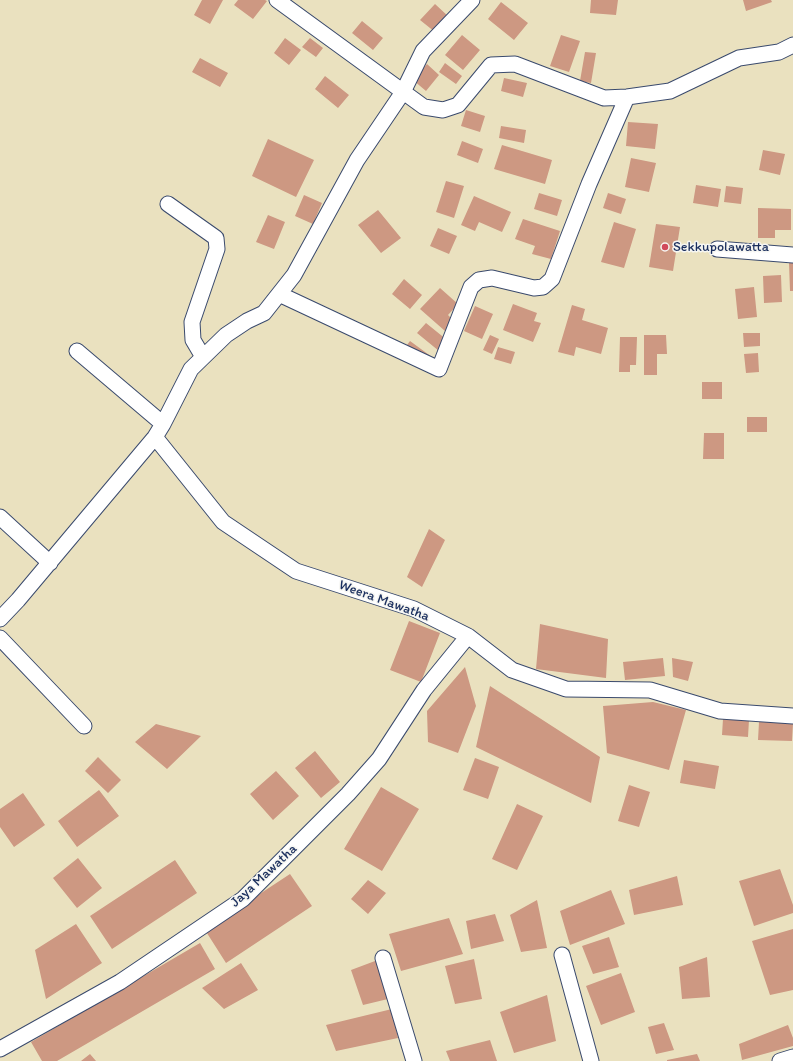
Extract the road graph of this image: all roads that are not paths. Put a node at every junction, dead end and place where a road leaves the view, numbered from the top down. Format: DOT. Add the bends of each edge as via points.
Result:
graph roads {
  1 [pos="277,0"];
  2 [pos="472,0"];
  3 [pos="793,44"];
  4 [pos="403,92"];
  5 [pos="627,97"];
  6 [pos="168,204"];
  7 [pos="717,249"];
  8 [pos="793,255"];
  9 [pos="279,294"];
  10 [pos="78,351"];
  11 [pos="203,358"];
  12 [pos="163,424"];
  13 [pos="155,437"];
  14 [pos="0,517"];
  15 [pos="50,563"];
  16 [pos="0,619"];
  17 [pos="468,636"];
  18 [pos="0,638"];
  19 [pos="793,716"];
  20 [pos="84,726"];
  21 [pos="562,955"];
  22 [pos="383,958"];
  23 [pos="0,1049"];
  24 [pos="793,1057"];
  25 [pos="414,1061"];
  26 [pos="591,1061"];
  27 [pos="780,1061"];
  1 -- 4 [label="street"];
  2 -- 4 [label="street" via="423,51"];
  3 -- 5 [label="street" via="779,52 739,58 670,90"];
  4 -- 5 [label="street" via="424,107 443,110 458,105 491,65 515,64 604,98"];
  4 -- 9 [label="street" via="357,160 294,275"];
  5 -- 9 [label="street" via="552,279 543,287 534,288 492,278 479,280 471,286 439,369"];
  6 -- 11 [label="street" via="216,238 217,249 192,322 193,340"];
  7 -- 8 [label="street"];
  9 -- 11 [label="street" via="264,313 226,335"];
  10 -- 12 [label="street"];
  11 -- 12 [label="street" via="191,369"];
  12 -- 13 [label="street"];
  13 -- 15 [label="street"];
  13 -- 17 [label="street, Weera Mawatha" via="223,522 296,571 414,609"];
  14 -- 15 [label="street"];
  15 -- 16 [label="street"];
  17 -- 19 [label="street, Weera Mawatha" via="512,670 566,689 650,690 720,711"];
  17 -- 23 [label="street, Jaya Mawatha" via="424,690 379,759 348,794 243,899 120,982"];
  18 -- 20 [label="street"];
  21 -- 26 [label="street"];
  22 -- 25 [label="street"];
  24 -- 27 [label="street"];
}
